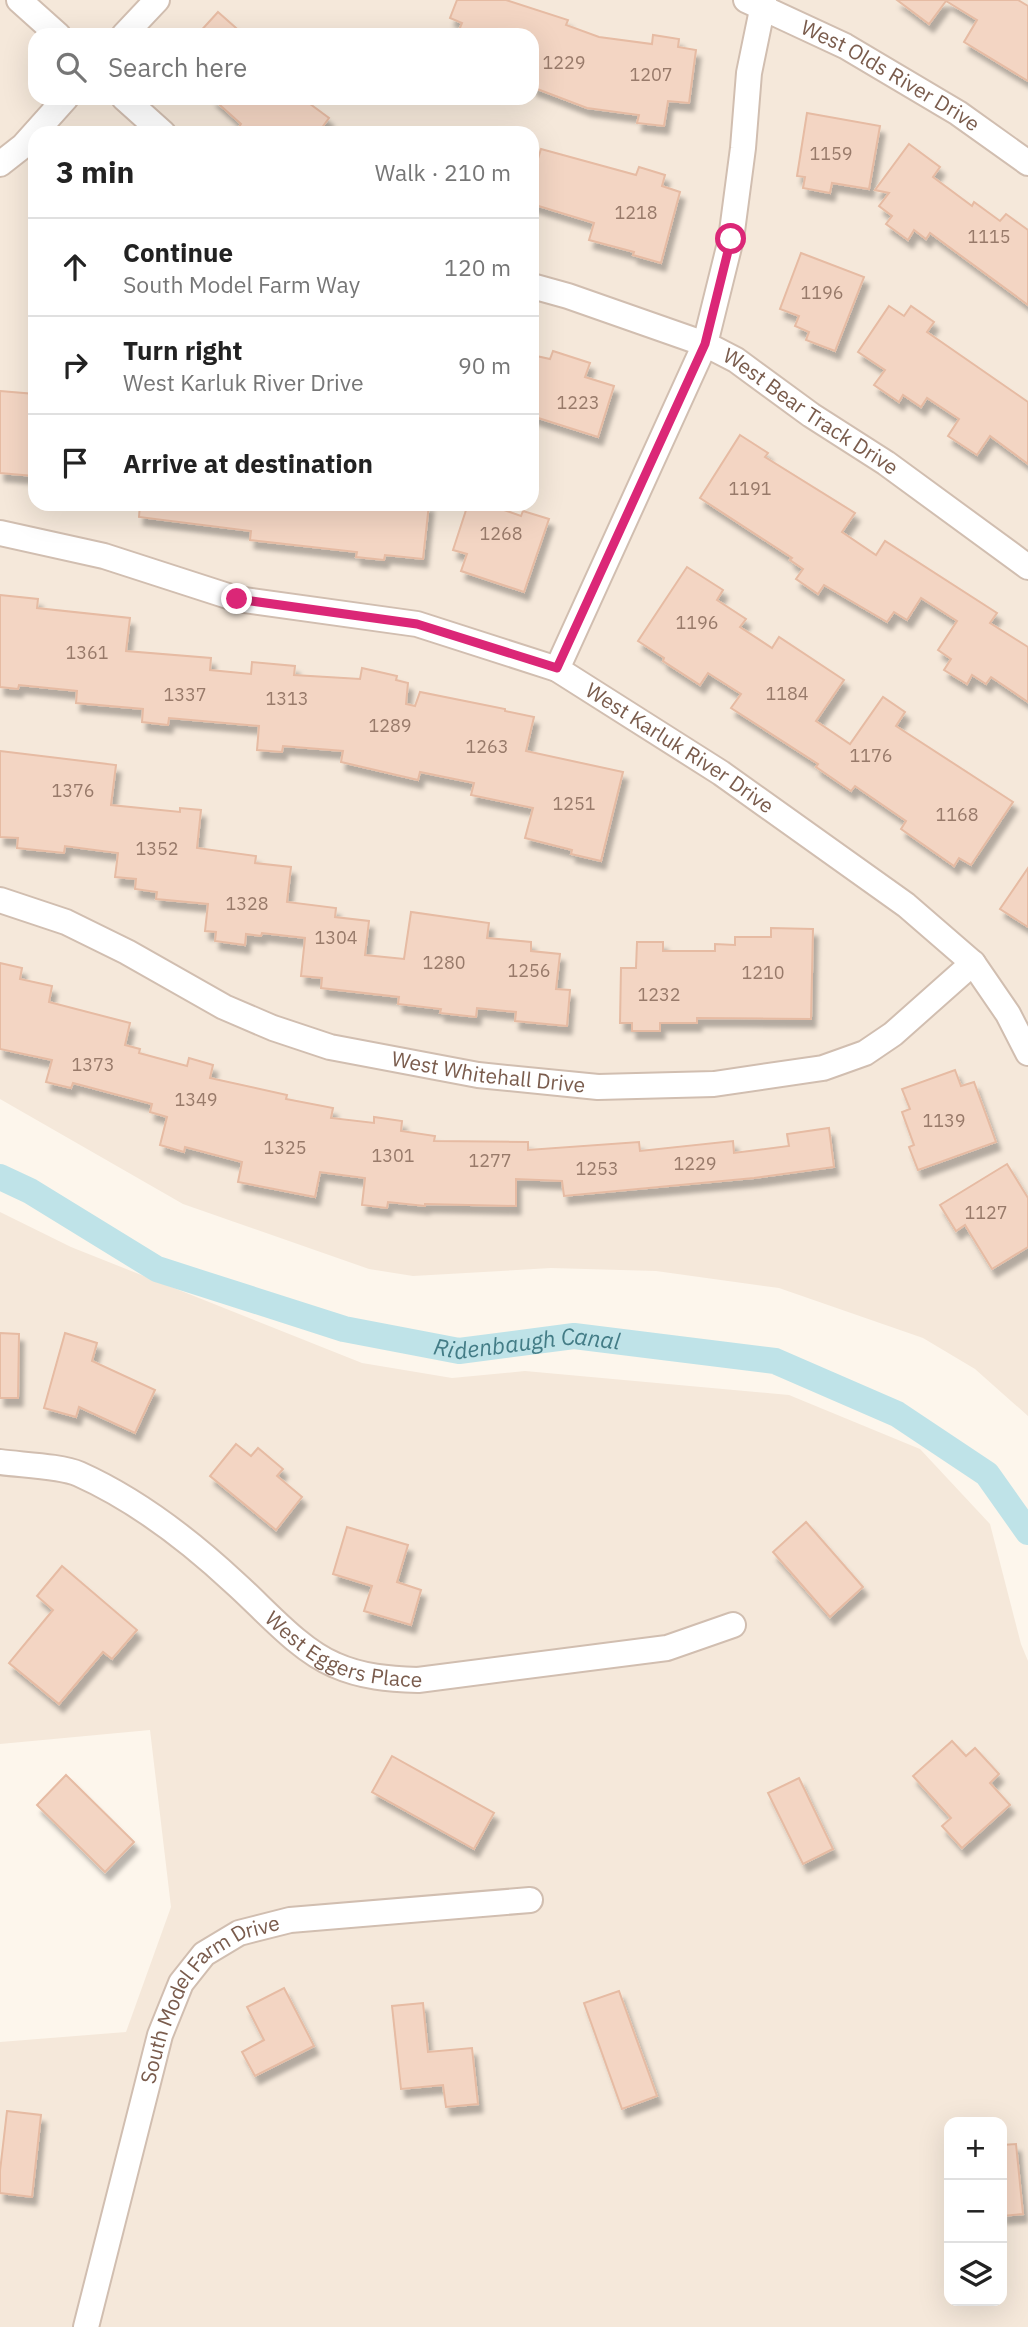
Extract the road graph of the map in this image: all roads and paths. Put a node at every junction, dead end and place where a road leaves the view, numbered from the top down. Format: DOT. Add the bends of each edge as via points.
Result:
graph roads {
  1 [pos="19,0"];
  2 [pos="157,0"];
  3 [pos="756,2"];
  4 [pos="50,28"];
  5 [pos="131,28"];
  6 [pos="60,105"];
  7 [pos="132,105"];
  8 [pos="41,126"];
  9 [pos="155,126"];
  10 [pos="28,140"];
  11 [pos="1028,163"];
  12 [pos="0,164"];
  13 [pos="539,288"];
  14 [pos="705,344"];
  15 [pos="0,533"];
  16 [pos="1028,567"];
  17 [pos="557,668"];
  18 [pos="0,900"];
  19 [pos="973,962"];
  20 [pos="1028,1054"];
  21 [pos="0,1462"];
  22 [pos="733,1625"];
  23 [pos="530,1900"];
  24 [pos="86,2327"];
  1 -- 4 [label="street"];
  2 -- 5 [label="street"];
  3 -- 11 [label="street, West Olds River Drive" via="845,46 958,113"];
  3 -- 14 [label="street" via="731,239"];
  6 -- 8 [label="street"];
  7 -- 9 [label="street"];
  10 -- 12 [label="street"];
  13 -- 14 [label="street, West Bear Track Drive"];
  14 -- 16 [label="street, West Bear Track Drive" via="736,360 886,463"];
  14 -- 17 [label="street"];
  15 -- 17 [label="street, West Karluk River Drive" via="104,556 237,599 417,624"];
  17 -- 19 [label="street, West Karluk River Drive" via="722,773 906,905"];
  18 -- 19 [label="street, West Whitehall Drive" via="66,922 224,1007 330,1047 478,1075 598,1087 713,1084 823,1068 865,1053 893,1034"];
  19 -- 20 [label="street, West Karluk River Drive" via="1008,1013"];
  21 -- 22 [label="street, West Eggers Place" via="77,1473 152,1515 310,1651 332,1664 384,1679 418,1681 667,1648"];
  23 -- 24 [label="street, South Model Farm Drive" via="290,1920 239,1933 204,1954 180,1983 160,2035"];
}
